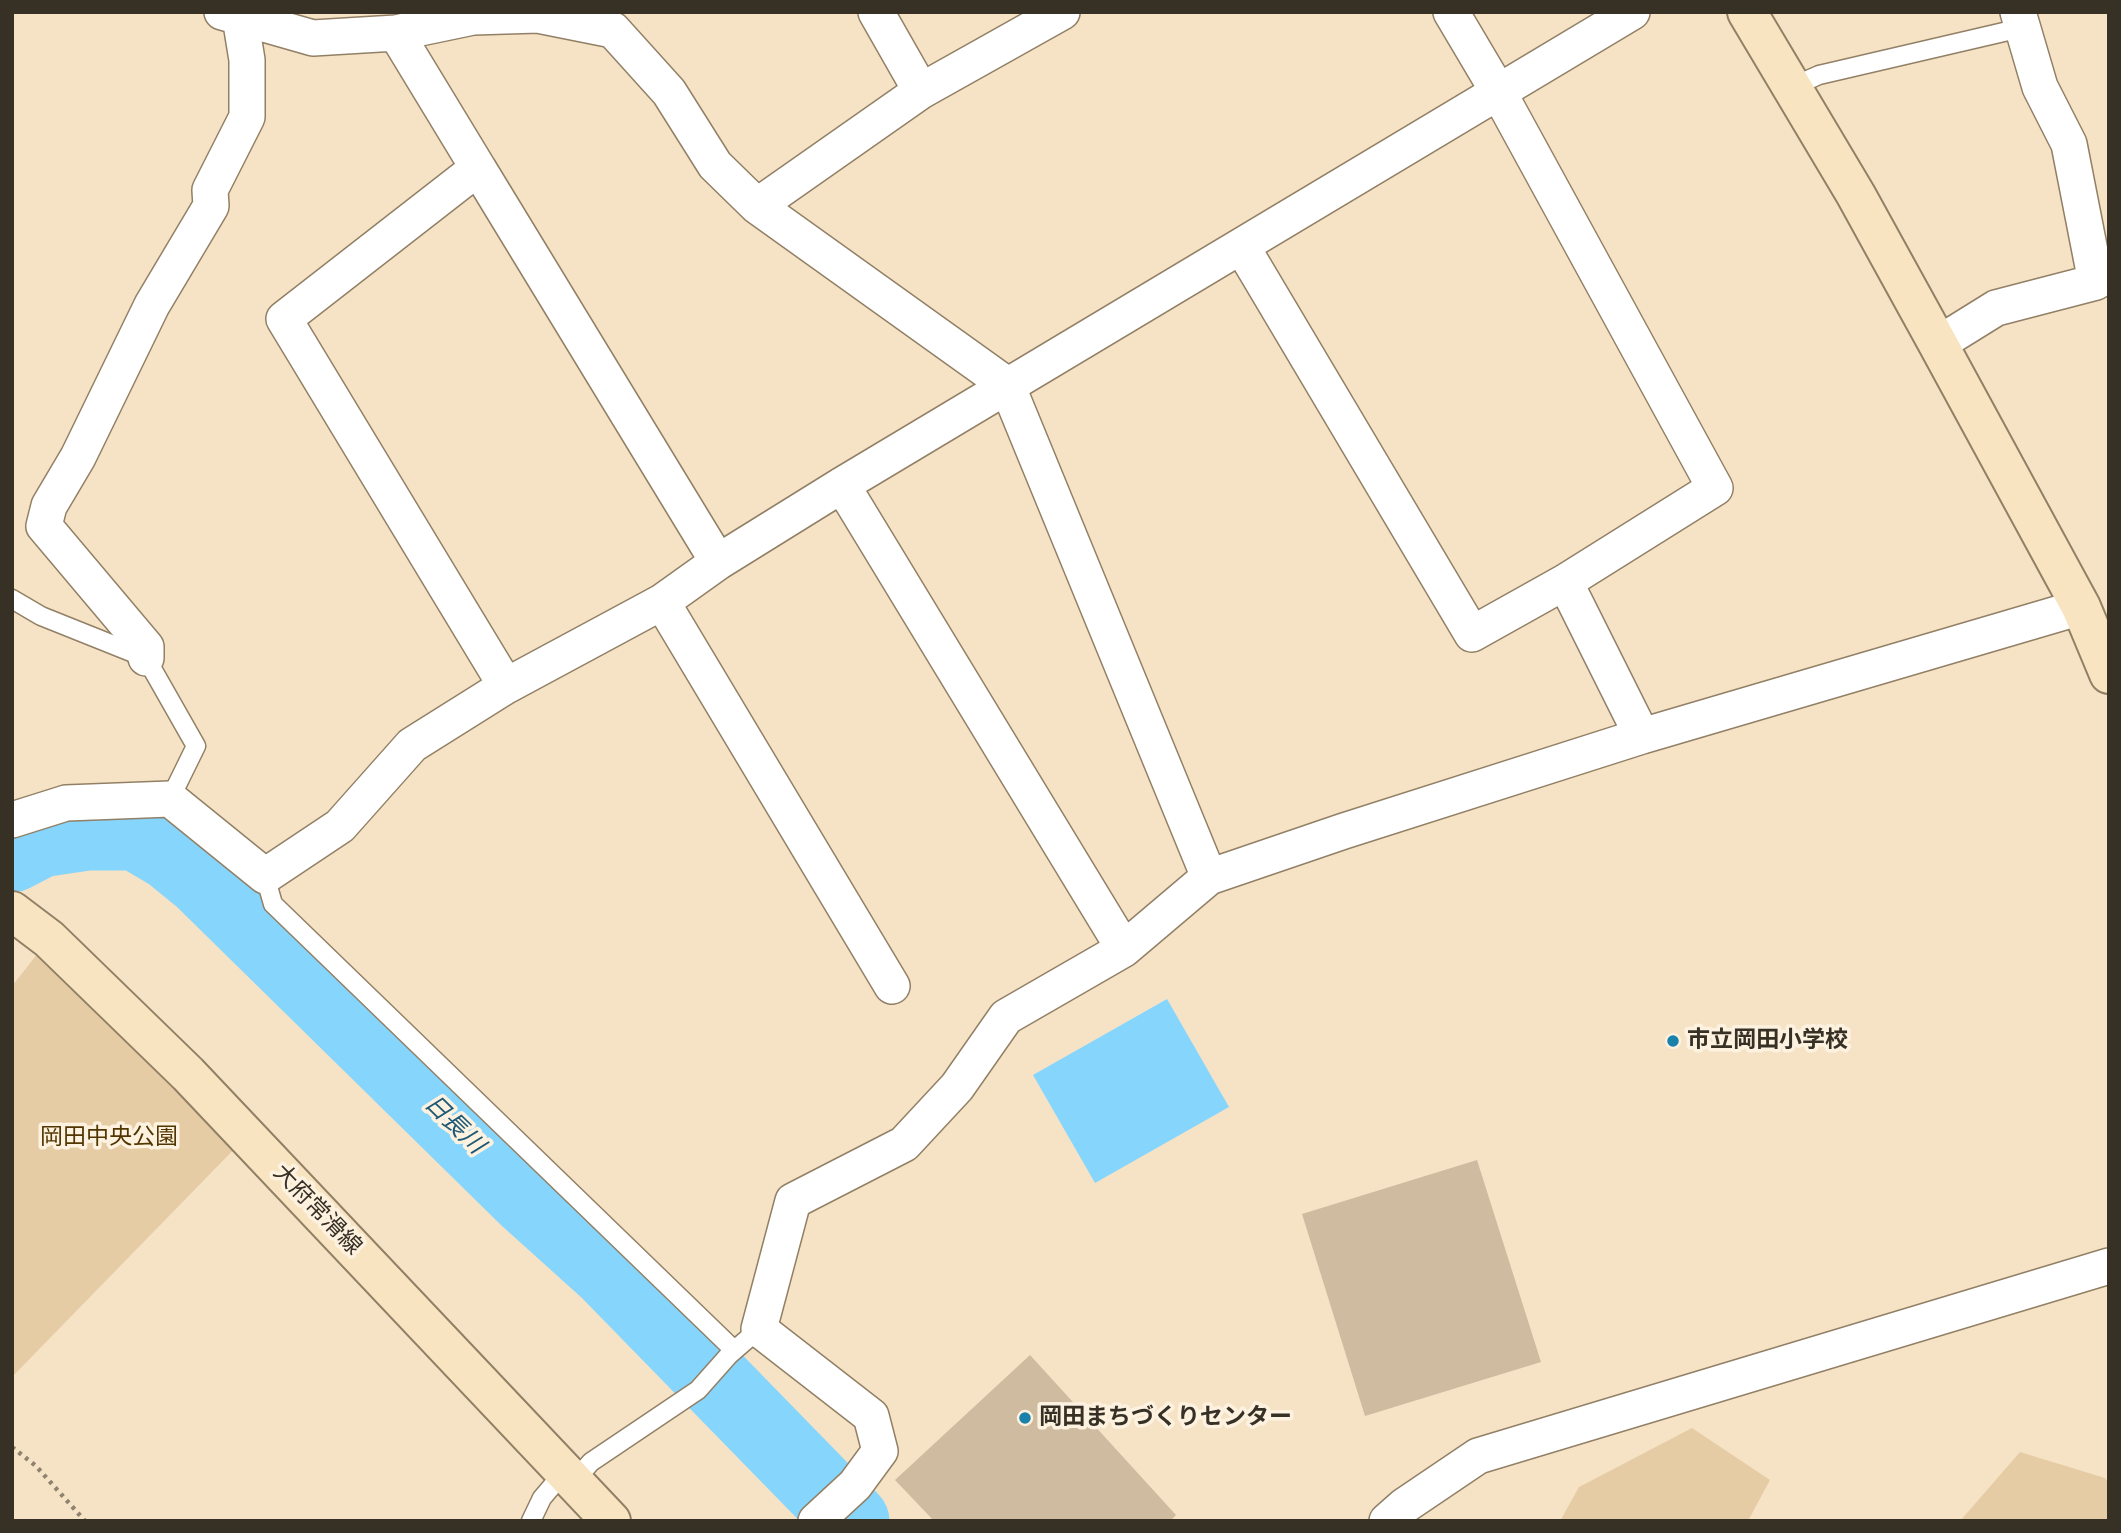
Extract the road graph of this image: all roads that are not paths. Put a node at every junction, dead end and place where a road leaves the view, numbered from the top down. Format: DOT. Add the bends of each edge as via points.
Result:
graph roads {
  1 [pos="876,12"];
  2 [pos="1062,12"];
  3 [pos="1451,12"];
  4 [pos="1632,12"];
  5 [pos="1747,12"];
  6 [pos="231,14"];
  7 [pos="2020,20"];
  8 [pos="396,33"];
  9 [pos="1792,88"];
  10 [pos="921,91"];
  11 [pos="1499,93"];
  12 [pos="478,168"];
  13 [pos="757,206"];
  14 [pos="1242,247"];
  15 [pos="2099,248"];
  16 [pos="1938,344"];
  17 [pos="1007,385"];
  18 [pos="842,485"];
  19 [pos="718,562"];
  20 [pos="1565,582"];
  21 [pos="12,599"];
  22 [pos="662,602"];
  23 [pos="2081,607"];
  24 [pos="146,658"];
  25 [pos="2109,674"];
  26 [pos="506,686"];
  27 [pos="1642,736"];
  28 [pos="170,799"];
  29 [pos="12,820"];
  30 [pos="265,876"];
  31 [pos="1209,877"];
  32 [pos="12,911"];
  33 [pos="1124,949"];
  34 [pos="892,986"];
  35 [pos="2109,1266"];
  36 [pos="740,1345"];
  37 [pos="570,1476"];
  38 [pos="818,1519"];
  39 [pos="531,1521"];
  40 [pos="611,1521"];
  41 [pos="1387,1521"];
  1 -- 10 [label="street"];
  2 -- 10 [label="street"];
  3 -- 11 [label="street"];
  4 -- 11 [label="street"];
  5 -- 9 [label="main road"];
  6 -- 8 [label="street" via="313,38"];
  6 -- 24 [label="street" via="247,60 247,117 210,190 211,206 152,305 49,506 44,526 146,647"];
  7 -- 9 [label="lane" via="1819,75"];
  7 -- 15 [label="street" via="2040,87 2069,144"];
  8 -- 12 [label="street"];
  8 -- 13 [label="street" via="472,16 538,15 614,30 669,92 715,165"];
  9 -- 16 [label="main road"];
  10 -- 13 [label="street"];
  11 -- 14 [label="street"];
  11 -- 20 [label="street" via="1716,488"];
  12 -- 19 [label="street"];
  12 -- 26 [label="street" via="284,319"];
  13 -- 17 [label="street"];
  14 -- 17 [label="street"];
  14 -- 20 [label="street" via="1472,634"];
  15 -- 16 [label="street" via="2096,282 1996,308"];
  16 -- 23 [label="main road"];
  17 -- 18 [label="street"];
  17 -- 31 [label="street"];
  18 -- 19 [label="street"];
  18 -- 33 [label="street"];
  19 -- 22 [label="street"];
  20 -- 27 [label="street"];
  21 -- 24 [label="lane" via="41,616"];
  22 -- 26 [label="street"];
  22 -- 34 [label="street"];
  23 -- 25 [label="main road"];
  23 -- 27 [label="street"];
  24 -- 28 [label="lane" via="196,746"];
  26 -- 30 [label="street" via="412,745 340,826"];
  27 -- 31 [label="street"];
  28 -- 29 [label="street" via="66,803"];
  28 -- 30 [label="street"];
  30 -- 36 [label="lane" via="273,904"];
  31 -- 33 [label="street"];
  32 -- 37 [label="main road, 大府常滑線" via="49,939 188,1074"];
  33 -- 36 [label="street" via="1006,1017 957,1087 904,1144 793,1201"];
  35 -- 41 [label="street" via="1478,1456"];
  36 -- 37 [label="lane" via="698,1390"];
  36 -- 38 [label="street" via="871,1416 880,1451 855,1485"];
  37 -- 39 [label="lane" via="542,1498"];
  37 -- 40 [label="main road, 大府常滑線"];
}
